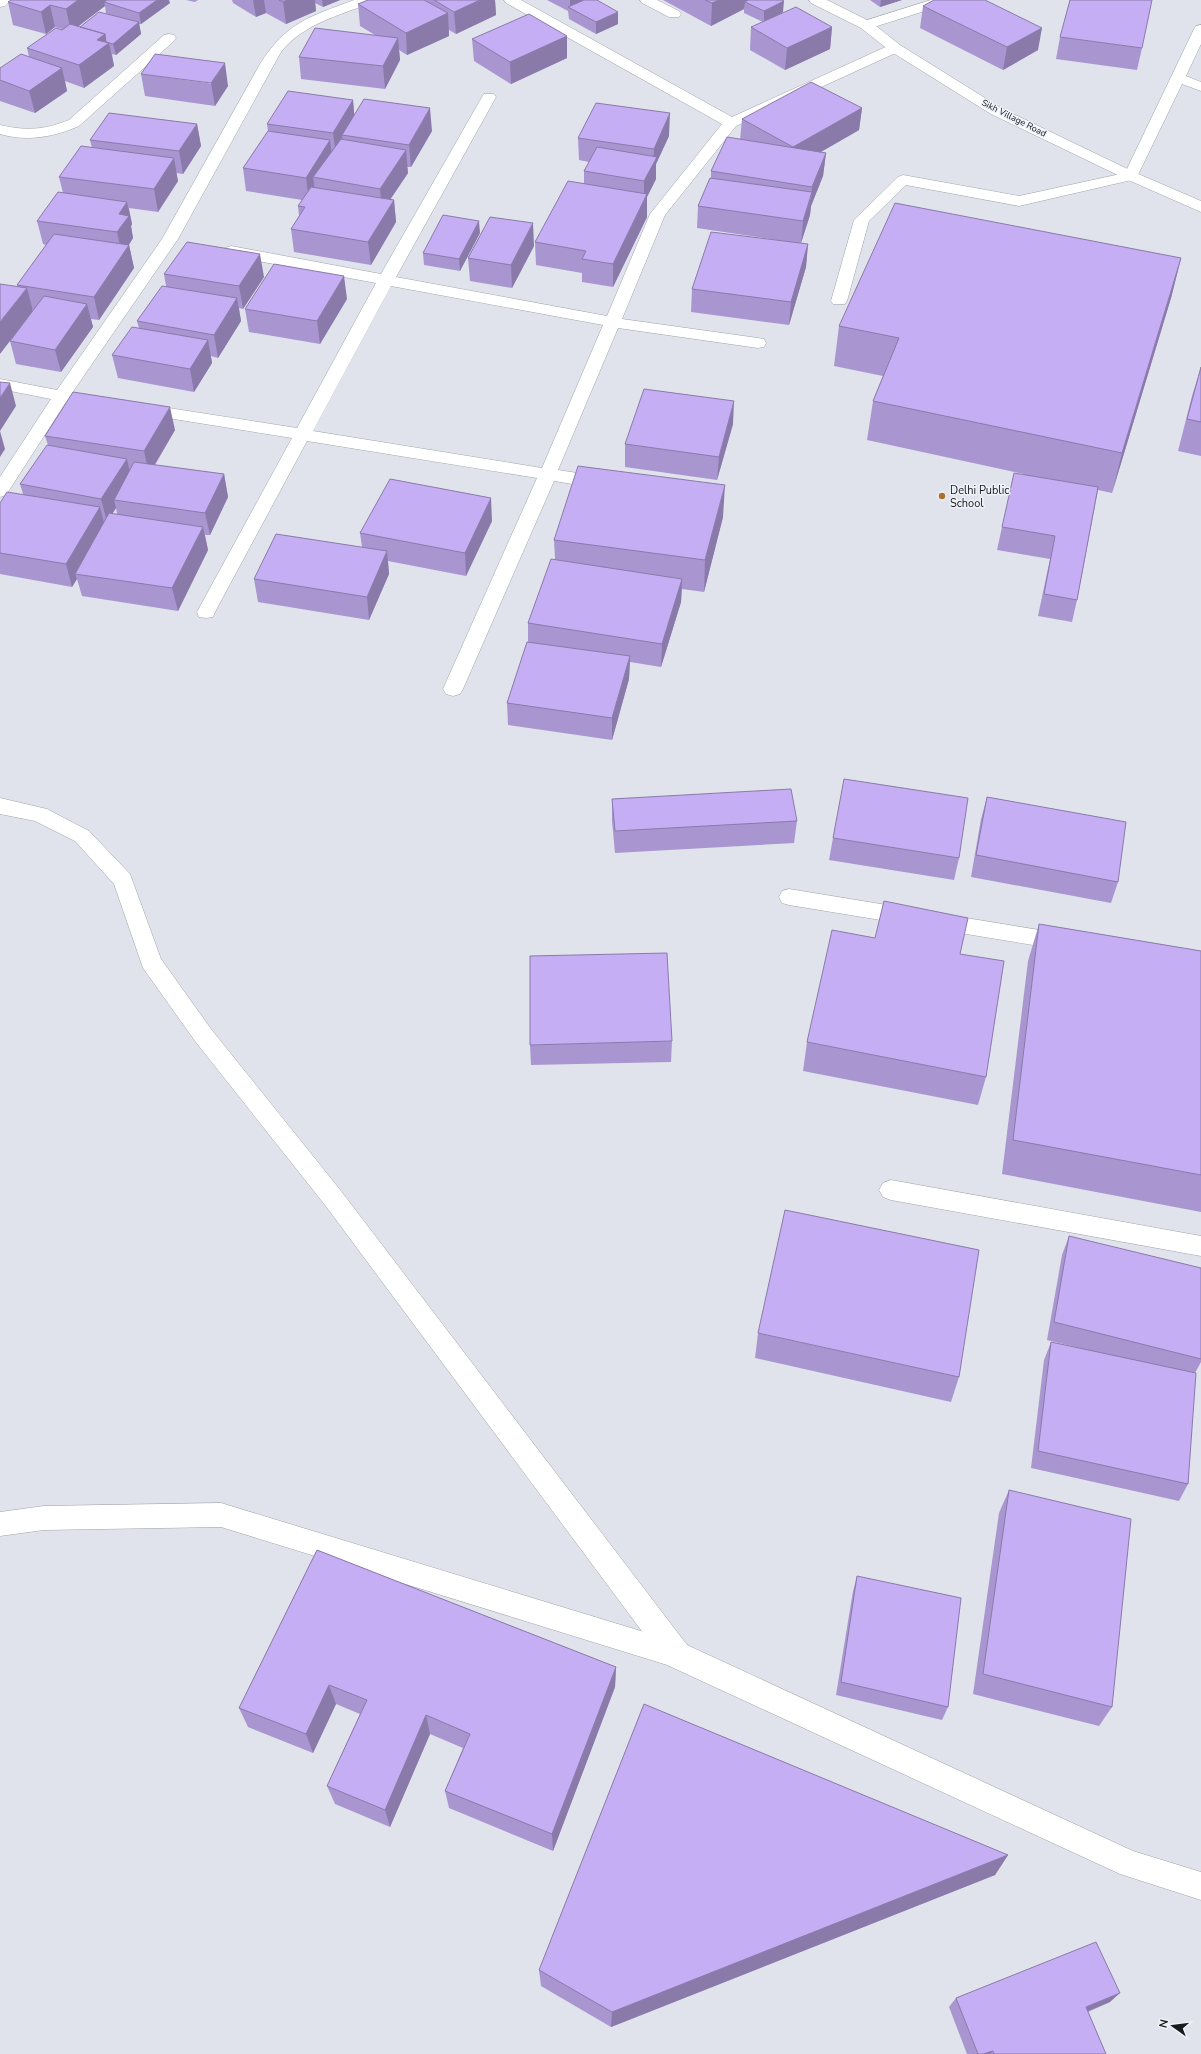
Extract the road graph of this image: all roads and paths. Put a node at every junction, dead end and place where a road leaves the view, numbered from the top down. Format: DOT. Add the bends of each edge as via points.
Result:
graph roads {
  1 [pos="4,0"];
  2 [pos="366,0"];
  3 [pos="511,0"];
  4 [pos="647,0"];
  5 [pos="816,0"];
  6 [pos="945,0"];
  7 [pos="0,3"];
  8 [pos="674,14"];
  9 [pos="537,15"];
  10 [pos="523,21"];
  11 [pos="866,24"];
  12 [pos="1201,28"];
  13 [pos="169,38"];
  14 [pos="895,48"];
  15 [pos="1179,78"];
  16 [pos="1201,87"];
  17 [pos="489,97"];
  18 [pos="731,123"];
  19 [pos="0,129"];
  20 [pos="1131,176"];
  21 [pos="1201,207"];
  22 [pos="216,248"];
  23 [pos="386,280"];
  24 [pos="839,301"];
  25 [pos="612,322"];
  26 [pos="758,343"];
  27 [pos="0,384"];
  28 [pos="61,397"];
  29 [pos="301,434"];
  30 [pos="548,474"];
  31 [pos="616,485"];
  32 [pos="0,491"];
  33 [pos="206,612"];
  34 [pos="453,689"];
  35 [pos="0,806"];
  36 [pos="789,897"];
  37 [pos="1084,945"];
  38 [pos="891,1190"];
  39 [pos="1201,1246"];
  40 [pos="0,1524"];
  41 [pos="677,1655"];
  42 [pos="1201,1886"];
  1 -- 7 [label="street"];
  2 -- 28 [label="street" via="321,17 298,30 279,46 267,64 178,241"];
  3 -- 9 [label="street"];
  4 -- 8 [label="street"];
  5 -- 11 [label="street, Sikh Village Road"];
  6 -- 11 [label="street"];
  9 -- 10 [label="street"];
  9 -- 18 [label="street"];
  11 -- 14 [label="street, Sikh Village Road"];
  12 -- 15 [label="street"];
  13 -- 19 [label="street" via="74,123 60,130 40,133 9,132"];
  14 -- 18 [label="street"];
  14 -- 20 [label="street, Sikh Village Road" via="996,111"];
  15 -- 16 [label="street"];
  15 -- 20 [label="street"];
  17 -- 23 [label="street"];
  18 -- 25 [label="street" via="658,214"];
  20 -- 21 [label="street, Sikh Village Road"];
  20 -- 24 [label="street" via="1019,202 903,180 862,220"];
  22 -- 23 [label="street"];
  23 -- 25 [label="street"];
  23 -- 29 [label="street"];
  25 -- 26 [label="street"];
  25 -- 30 [label="street"];
  27 -- 28 [label="street"];
  28 -- 29 [label="street"];
  28 -- 32 [label="street"];
  29 -- 30 [label="street"];
  29 -- 33 [label="street"];
  30 -- 31 [label="street"];
  30 -- 34 [label="street"];
  35 -- 41 [label="street" via="40,814 82,836 123,880 152,962 202,1035 333,1198"];
  36 -- 37 [label="street"];
  38 -- 39 [label="street"];
  40 -- 41 [label="street" via="44,1518 221,1515"];
  41 -- 42 [label="street" via="1130,1864"];
}
